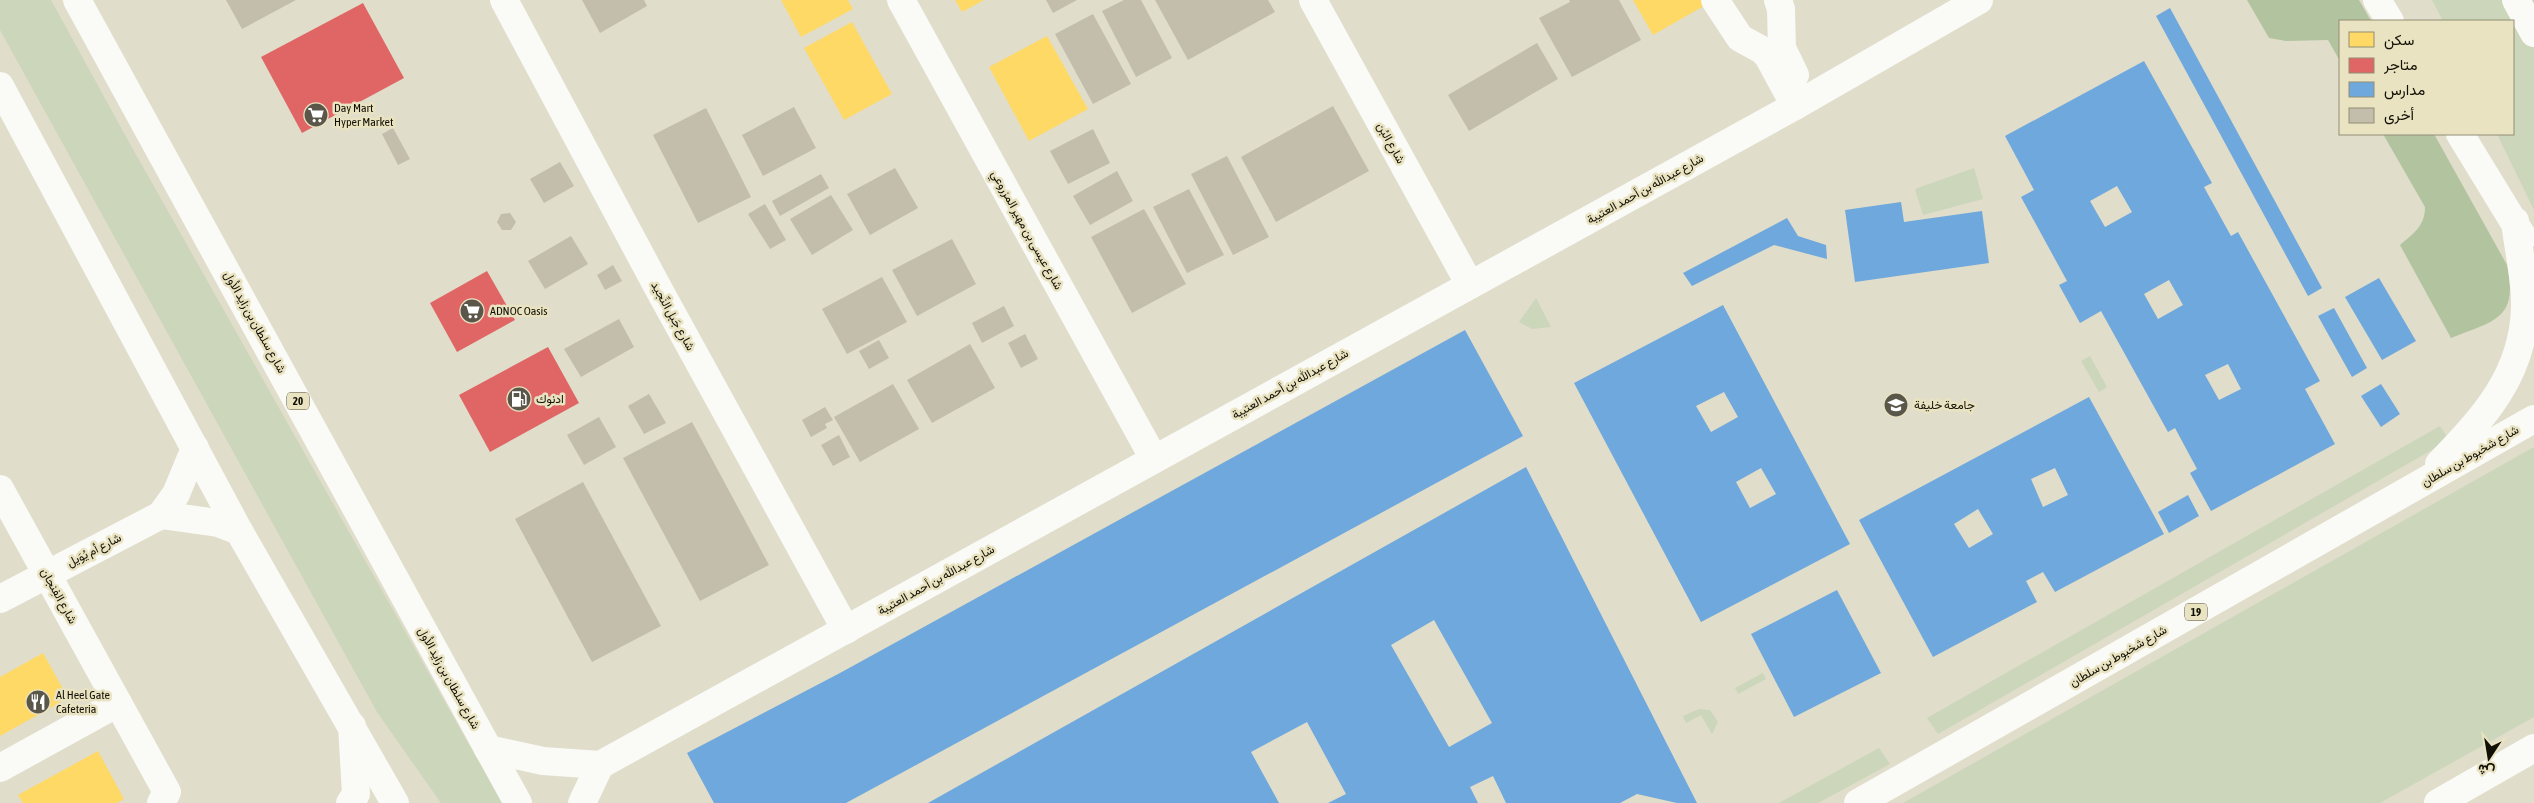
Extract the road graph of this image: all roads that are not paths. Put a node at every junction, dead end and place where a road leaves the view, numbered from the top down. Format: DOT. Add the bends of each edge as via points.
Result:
graph roads {
  1 [pos="77,0"];
  2 [pos="504,0"];
  3 [pos="901,0"];
  4 [pos="1313,0"];
  5 [pos="1715,0"];
  6 [pos="1778,0"];
  7 [pos="1979,0"];
  8 [pos="2377,0"];
  9 [pos="2516,0"];
  10 [pos="2389,20"];
  11 [pos="2534,33"];
  12 [pos="0,86"];
  13 [pos="1802,102"];
  14 [pos="2461,135"];
  15 [pos="2515,221"];
  16 [pos="2534,257"];
  17 [pos="1470,285"];
  18 [pos="2534,420"];
  19 [pos="195,448"];
  20 [pos="1154,460"];
  21 [pos="2419,485"];
  22 [pos="0,489"];
  23 [pos="161,515"];
  24 [pos="239,531"];
  25 [pos="47,574"];
  26 [pos="0,599"];
  27 [pos="846,630"];
  28 [pos="118,703"];
  29 [pos="352,726"];
  30 [pos="2534,748"];
  31 [pos="488,749"];
  32 [pos="600,765"];
  33 [pos="0,768"];
  34 [pos="161,803"];
  35 [pos="350,803"];
  36 [pos="395,803"];
  37 [pos="518,803"];
  38 [pos="582,803"];
  39 [pos="1858,803"];
  40 [pos="2438,803"];
  1 -- 31 [label="street, شارع سلطان بن زايد الأول / 20"];
  2 -- 27 [label="street, شارع جَبل النِّجيد"];
  3 -- 20 [label="street, شارع عيسى بن مهير المزروعي"];
  4 -- 17 [label="street, شارع البُن"];
  5 -- 13 [label="street" via="1740,38 1768,56"];
  6 -- 13 [label="street" via="1782,48"];
  7 -- 13 [label="street, شارع عبدالله بن أحمد العتيبة"];
  8 -- 10 [label="street"];
  9 -- 11 [label="street"];
  12 -- 19 [label="street"];
  13 -- 17 [label="street, شارع عبدالله بن أحمد العتيبة"];
  14 -- 15 [label="street"];
  15 -- 16 [label="street"];
  15 -- 21 [label="street" via="2525,307 2516,358 2497,397 2482,418"];
  17 -- 20 [label="street, شارع عبدالله بن أحمد العتيبة"];
  18 -- 21 [label="street, شارع شخبوط بن سلطان / 19"];
  19 -- 23 [label="street, شارع أم يُوَيل" via="176,494"];
  19 -- 24 [label="street"];
  20 -- 27 [label="street, شارع عبدالله بن أحمد العتيبة"];
  21 -- 39 [label="street, شارع شخبوط بن سلطان / 19"];
  22 -- 25 [label="street, شارع الفِنجان"];
  23 -- 24 [label="street" via="218,523"];
  23 -- 25 [label="street, شارع أم يُوَيل"];
  24 -- 29 [label="street"];
  25 -- 26 [label="street, شارع أم يُوَيل"];
  25 -- 28 [label="street, شارع الفِنجان"];
  27 -- 32 [label="street, شارع عبدالله بن أحمد العتيبة"];
  28 -- 33 [label="street"];
  28 -- 34 [label="street, شارع الفِنجان" via="167,792"];
  29 -- 35 [label="street" via="356,794"];
  29 -- 36 [label="street"];
  30 -- 40 [label="street"];
  31 -- 32 [label="street" via="543,761"];
  31 -- 37 [label="street, شارع سلطان بن زايد الأول / 20"];
  32 -- 38 [label="street"];
}
